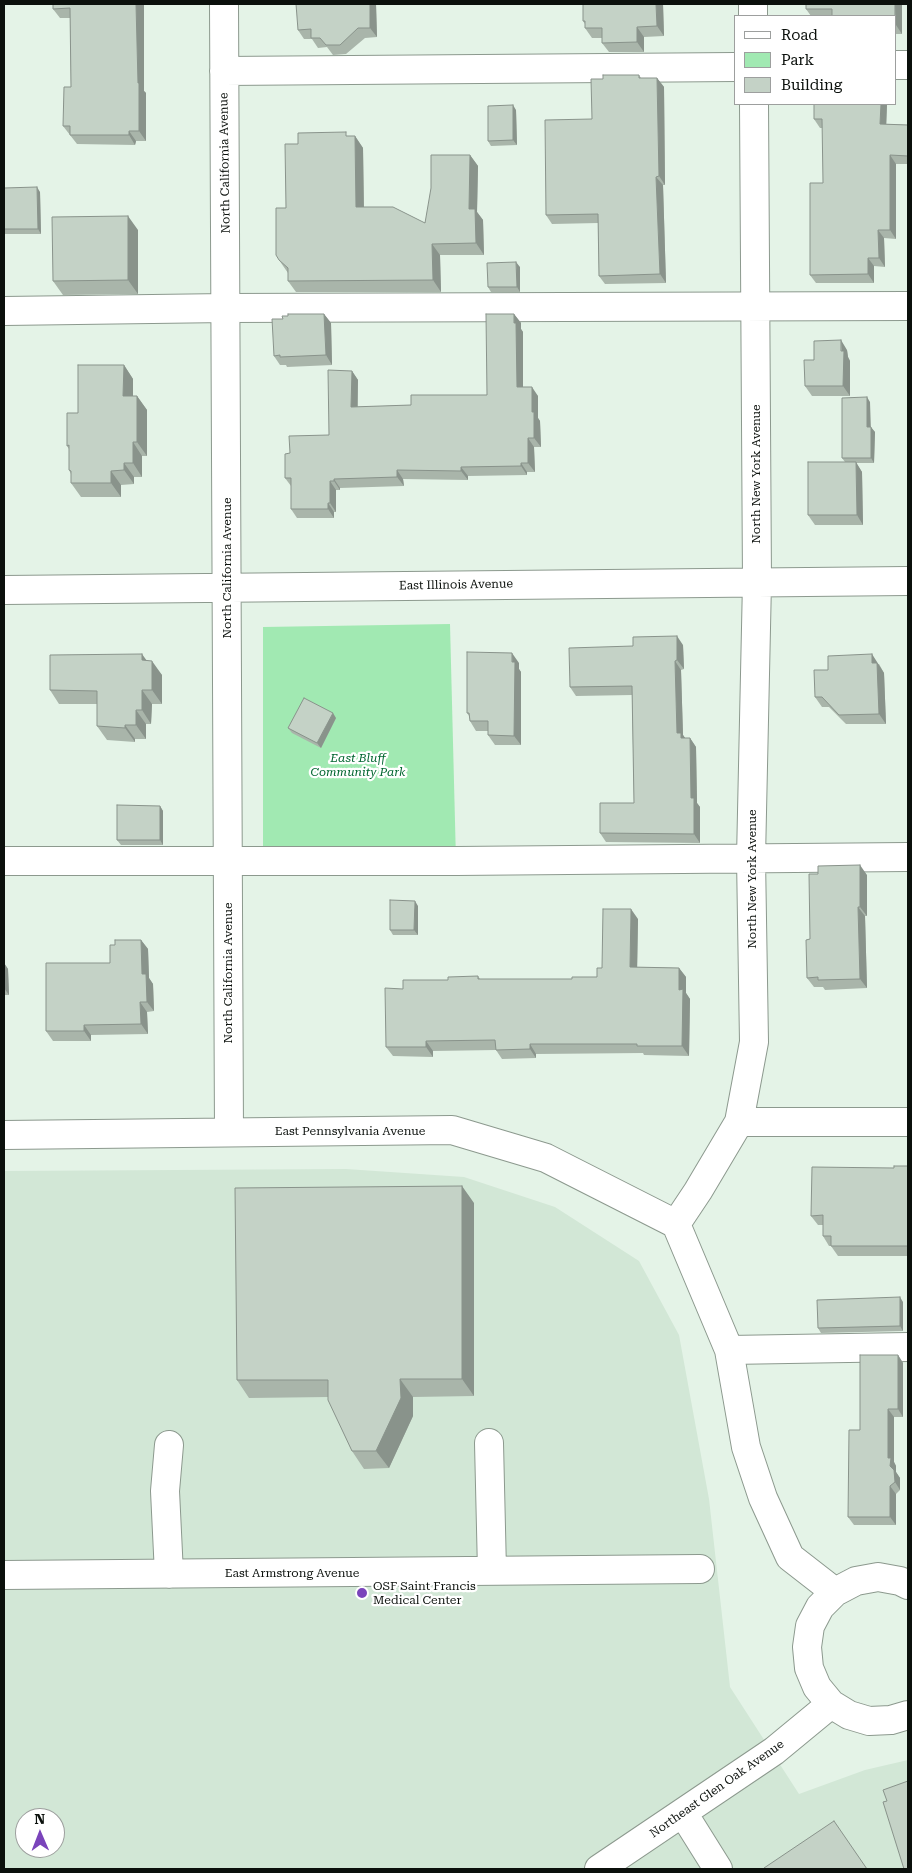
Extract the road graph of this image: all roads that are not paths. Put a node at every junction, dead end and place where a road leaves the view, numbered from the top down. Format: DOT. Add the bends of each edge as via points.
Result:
graph roads {
  1 [pos="224,4"];
  2 [pos="734,67"];
  3 [pos="224,71"];
  4 [pos="754,105"];
  5 [pos="755,306"];
  6 [pos="908,306"];
  7 [pos="226,308"];
  8 [pos="4,311"];
  9 [pos="908,581"];
  10 [pos="757,582"];
  11 [pos="227,588"];
  12 [pos="4,590"];
  13 [pos="751,858"];
  14 [pos="908,858"];
  15 [pos="4,861"];
  16 [pos="228,861"];
  17 [pos="739,1122"];
  18 [pos="908,1122"];
  19 [pos="229,1132"];
  20 [pos="4,1135"];
  21 [pos="676,1224"];
  22 [pos="908,1347"];
  23 [pos="729,1350"];
  24 [pos="489,1444"];
  25 [pos="169,1445"];
  26 [pos="700,1569"];
  27 [pos="492,1571"];
  28 [pos="4,1574"];
  29 [pos="169,1574"];
  30 [pos="908,1585"];
  31 [pos="836,1592"];
  32 [pos="831,1704"];
  33 [pos="908,1715"];
  34 [pos="683,1813"];
  35 [pos="634,1860"];
  36 [pos="599,1869"];
  37 [pos="718,1869"];
  1 -- 3 [label="street, North California Avenue"];
  2 -- 3 [label="street"];
  3 -- 7 [label="street, North California Avenue"];
  4 -- 5 [label="street, North New York Avenue"];
  5 -- 6 [label="street"];
  5 -- 7 [label="street"];
  5 -- 10 [label="street, North New York Avenue"];
  7 -- 8 [label="street"];
  7 -- 11 [label="street, North California Avenue"];
  9 -- 10 [label="street, East Illinois Avenue"];
  10 -- 11 [label="street, East Illinois Avenue"];
  10 -- 13 [label="street, North New York Avenue"];
  11 -- 12 [label="street, East Illinois Avenue"];
  11 -- 16 [label="street, North California Avenue"];
  13 -- 14 [label="street"];
  13 -- 16 [label="street"];
  13 -- 17 [label="street, North New York Avenue" via="754,1042"];
  15 -- 16 [label="street"];
  16 -- 19 [label="street, North California Avenue"];
  17 -- 18 [label="street"];
  17 -- 21 [label="street, North New York Avenue"];
  19 -- 20 [label="street, East Pennsylvania Avenue"];
  19 -- 21 [label="street, East Pennsylvania Avenue" via="452,1130 546,1158"];
  21 -- 23 [label="street"];
  22 -- 23 [label="street"];
  23 -- 31 [label="street" via="746,1447 763,1498 790,1557"];
  24 -- 27 [label="street"];
  25 -- 29 [label="street" via="165,1491"];
  26 -- 27 [label="street, East Armstrong Avenue"];
  27 -- 29 [label="street, East Armstrong Avenue"];
  28 -- 29 [label="street, East Armstrong Avenue"];
  30 -- 31 [label="street" via="878,1577 856,1581"];
  31 -- 32 [label="street" via="820,1607 810,1626 807,1646 809,1668 818,1688"];
  32 -- 33 [label="street" via="849,1715 869,1721"];
  32 -- 34 [label="street, Northeast Glen Oak Avenue" via="774,1752"];
  34 -- 35 [label="street, Northeast Glen Oak Avenue"];
  34 -- 37 [label="street"];
  35 -- 36 [label="street, Northeast Glen Oak Avenue"];
}
